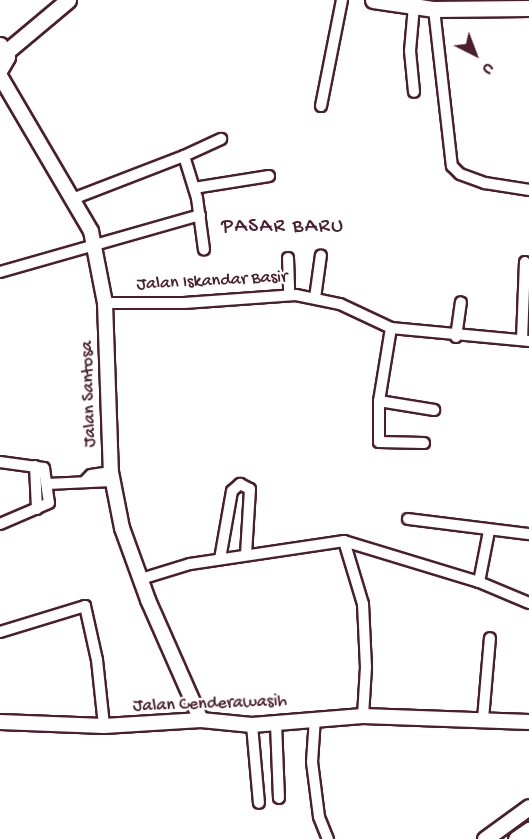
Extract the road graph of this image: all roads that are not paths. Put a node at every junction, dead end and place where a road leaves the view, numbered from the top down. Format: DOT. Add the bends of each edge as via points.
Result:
graph roads {
  1 [pos="342,0"];
  2 [pos="373,0"];
  3 [pos="64,1"];
  4 [pos="414,6"];
  5 [pos="529,8"];
  6 [pos="434,9"];
  7 [pos="3,48"];
  8 [pos="0,69"];
  9 [pos="0,76"];
  10 [pos="414,92"];
  11 [pos="321,106"];
  12 [pos="221,139"];
  13 [pos="184,156"];
  14 [pos="269,176"];
  15 [pos="194,188"];
  16 [pos="529,190"];
  17 [pos="75,198"];
  18 [pos="200,215"];
  19 [pos="95,247"];
  20 [pos="204,250"];
  21 [pos="321,255"];
  22 [pos="288,258"];
  23 [pos="525,262"];
  24 [pos="0,272"];
  25 [pos="289,295"];
  26 [pos="315,298"];
  27 [pos="461,302"];
  28 [pos="105,303"];
  29 [pos="391,328"];
  30 [pos="456,337"];
  31 [pos="525,340"];
  32 [pos="379,401"];
  33 [pos="434,410"];
  34 [pos="424,443"];
  35 [pos="0,462"];
  36 [pos="34,466"];
  37 [pos="112,476"];
  38 [pos="47,484"];
  39 [pos="37,509"];
  40 [pos="408,519"];
  41 [pos="0,524"];
  42 [pos="489,531"];
  43 [pos="529,534"];
  44 [pos="344,541"];
  45 [pos="246,554"];
  46 [pos="220,559"];
  47 [pos="141,579"];
  48 [pos="479,582"];
  49 [pos="529,603"];
  50 [pos="0,632"];
  51 [pos="490,638"];
  52 [pos="363,716"];
  53 [pos="315,718"];
  54 [pos="483,719"];
  55 [pos="201,720"];
  56 [pos="0,722"];
  57 [pos="529,722"];
  58 [pos="276,724"];
  59 [pos="252,725"];
  60 [pos="104,726"];
  61 [pos="279,798"];
  62 [pos="259,803"];
  63 [pos="529,807"];
  64 [pos="529,830"];
  65 [pos="328,839"];
  66 [pos="485,839"];
  67 [pos="516,839"];
  1 -- 11 [label="street"];
  2 -- 4 [label="main road"];
  3 -- 7 [label="main road"];
  4 -- 6 [label="main road"];
  4 -- 10 [label="street" via="410,51"];
  5 -- 6 [label="main road"];
  6 -- 16 [label="street" via="452,166 460,174 485,183"];
  7 -- 8 [label="main road" via="5,63"];
  9 -- 17 [label="street, Jalan Santosa"];
  12 -- 13 [label="street"];
  13 -- 15 [label="street"];
  13 -- 17 [label="street"];
  14 -- 15 [label="street"];
  15 -- 18 [label="street"];
  17 -- 19 [label="street, Jalan Santosa"];
  18 -- 19 [label="street"];
  18 -- 20 [label="street"];
  19 -- 24 [label="street"];
  19 -- 28 [label="street, Jalan Santosa"];
  21 -- 26 [label="street"];
  22 -- 25 [label="street"];
  23 -- 31 [label="street"];
  25 -- 26 [label="street, Jalan Iskandar Basir"];
  25 -- 28 [label="street, Jalan Iskandar Basir" via="184,303"];
  26 -- 29 [label="street, Jalan Iskandar Basir" via="340,304"];
  27 -- 30 [label="street"];
  28 -- 37 [label="street, Jalan Santosa"];
  29 -- 30 [label="street, Jalan Iskandar Basir"];
  29 -- 32 [label="street"];
  30 -- 31 [label="street, Jalan Iskandar Basir"];
  32 -- 33 [label="street"];
  32 -- 34 [label="street" via="379,442"];
  35 -- 36 [label="street"];
  36 -- 38 [label="street" via="46,471"];
  36 -- 39 [label="street"];
  37 -- 38 [label="street" via="91,475 85,481"];
  37 -- 47 [label="street, Jalan Santosa" via="122,528"];
  38 -- 39 [label="street" via="49,502"];
  39 -- 41 [label="street"];
  40 -- 42 [label="street"];
  42 -- 43 [label="street"];
  42 -- 48 [label="street"];
  44 -- 45 [label="street"];
  44 -- 48 [label="street"];
  44 -- 52 [label="street" via="363,604"];
  45 -- 46 [label="street"];
  45 -- 46 [label="street" via="250,489 240,484 232,491"];
  46 -- 47 [label="street"];
  47 -- 55 [label="street, Jalan Santosa"];
  48 -- 49 [label="street"];
  50 -- 60 [label="street" via="85,606 97,660"];
  51 -- 54 [label="street"];
  52 -- 53 [label="street, Jalan Cenderawasih"];
  52 -- 54 [label="street, Jalan Cenderawasih"];
  53 -- 58 [label="street, Jalan Cenderawasih"];
  53 -- 65 [label="street" via="312,762 319,818"];
  54 -- 57 [label="street, Jalan Cenderawasih"];
  55 -- 59 [label="street, Jalan Cenderawasih"];
  55 -- 60 [label="street, Jalan Cenderawasih"];
  56 -- 60 [label="street, Jalan Cenderawasih"];
  58 -- 59 [label="street, Jalan Cenderawasih"];
  58 -- 61 [label="street"];
  59 -- 62 [label="street"];
  63 -- 66 [label="main road"];
  64 -- 67 [label="main road"];
}
